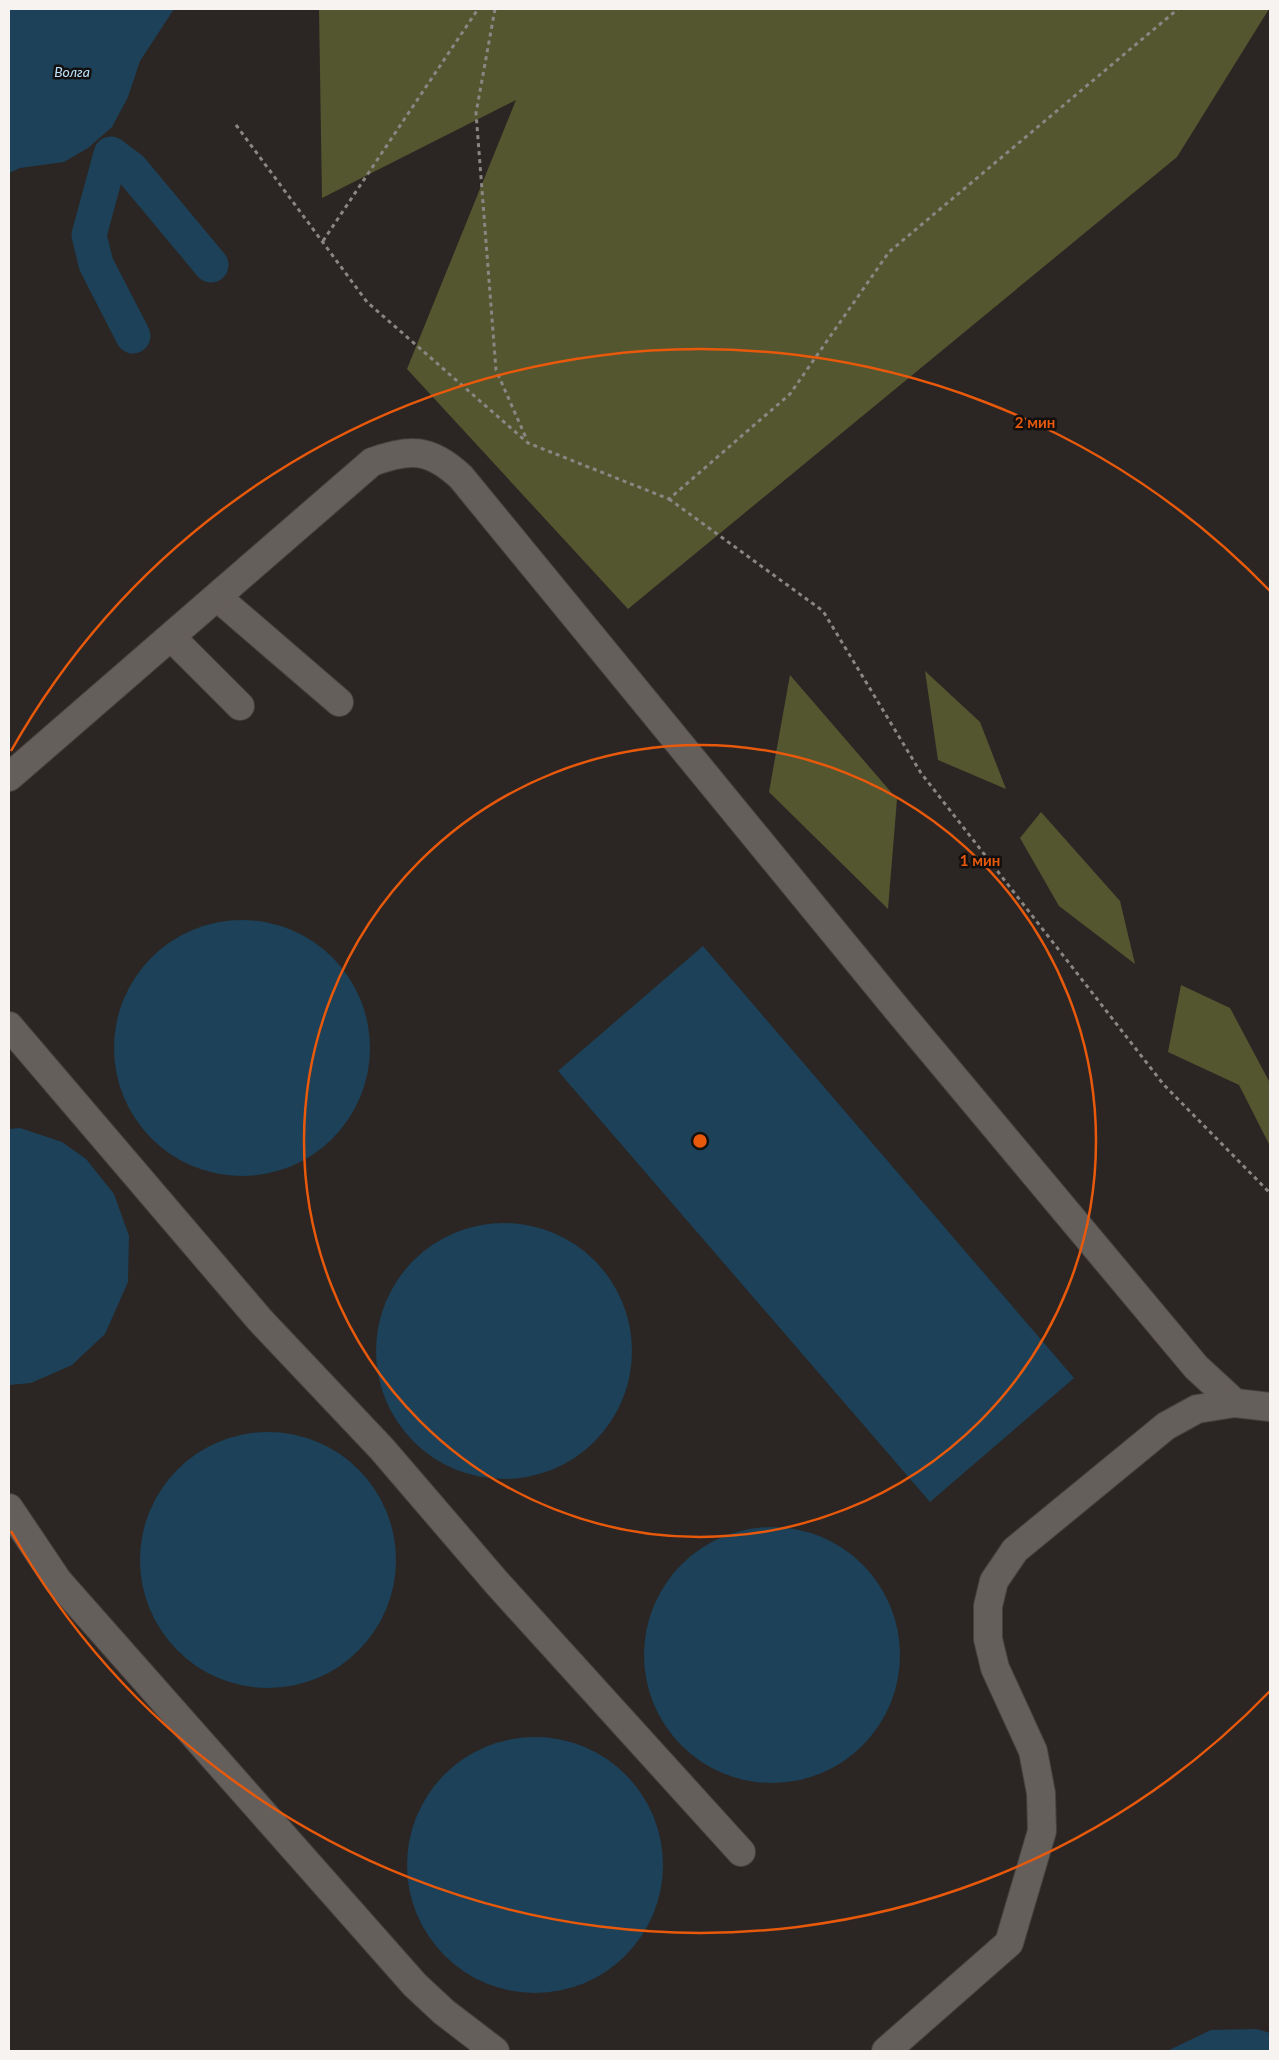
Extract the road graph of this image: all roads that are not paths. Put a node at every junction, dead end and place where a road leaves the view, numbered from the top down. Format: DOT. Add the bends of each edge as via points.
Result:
graph roads {
  1 [pos="217,597"];
  2 [pos="170,637"];
  3 [pos="339,702"];
  4 [pos="240,706"];
  5 [pos="9,777"];
  6 [pos="9,1026"];
  7 [pos="1234,1403"];
  8 [pos="1270,1407"];
  9 [pos="9,1508"];
  10 [pos="741,1852"];
  11 [pos="495,2051"];
  12 [pos="886,2051"];
  1 -- 2 [label="lane"];
  1 -- 3 [label="lane"];
  1 -- 7 [label="lane" via="372,462 396,453 420,453 444,461 461,476 888,998 1196,1367"];
  2 -- 4 [label="lane"];
  2 -- 5 [label="lane"];
  6 -- 10 [label="lane" via="260,1320 382,1449 497,1583"];
  7 -- 8 [label="lane"];
  7 -- 12 [label="lane" via="1197,1409 1166,1426 1015,1550 994,1581 988,1606 988,1639 995,1668 1033,1751 1041,1793 1042,1831 1009,1943"];
  9 -- 11 [label="lane" via="58,1581 408,1977 444,2012"];
}
